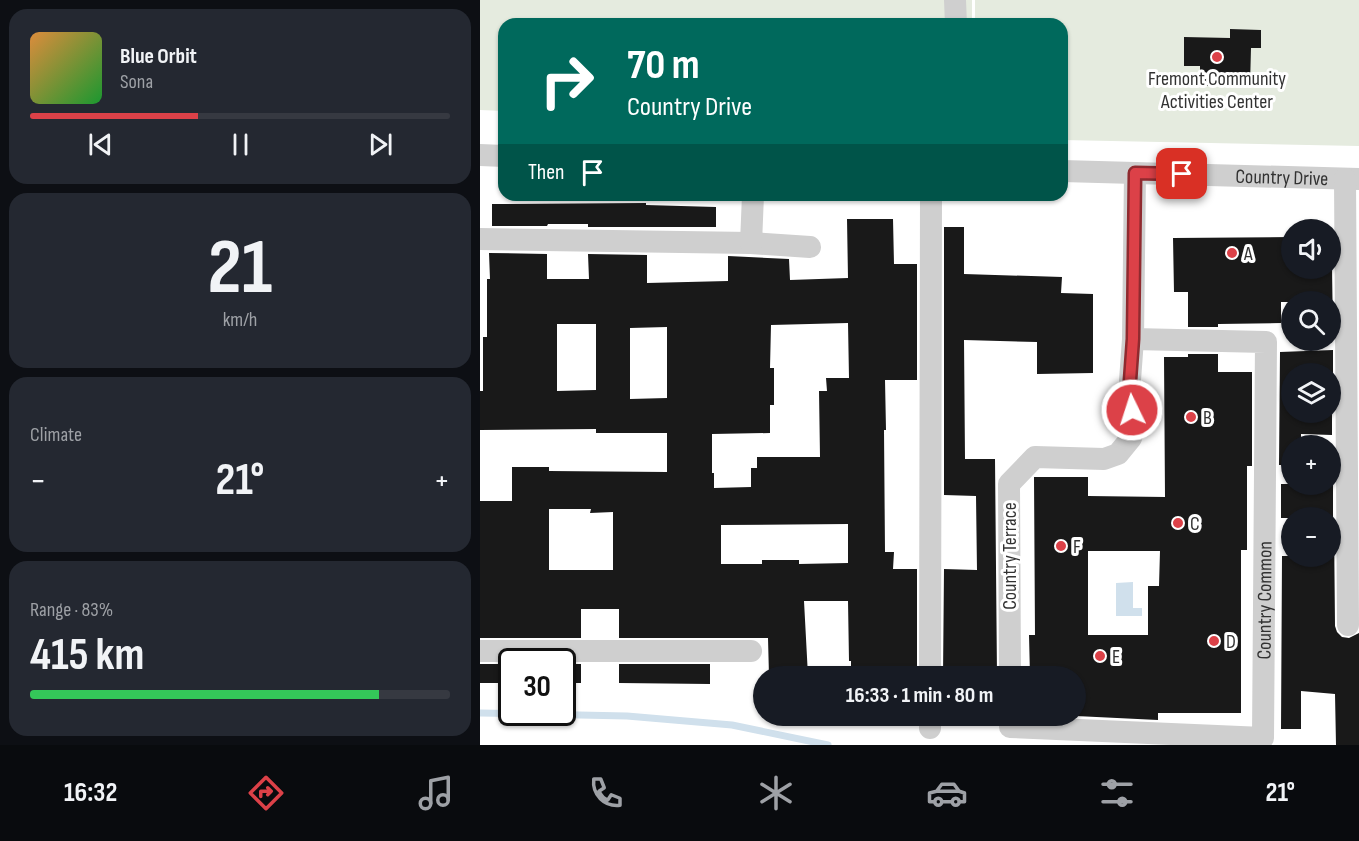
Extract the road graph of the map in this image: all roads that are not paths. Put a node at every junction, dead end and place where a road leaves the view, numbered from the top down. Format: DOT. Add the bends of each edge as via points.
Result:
graph roads {
  1 [pos="955,0"];
  2 [pos="956,18"];
  3 [pos="480,155"];
  4 [pos="498,156"];
  5 [pos="1068,171"];
  6 [pos="1135,173"];
  7 [pos="1352,179"];
  8 [pos="753,201"];
  9 [pos="931,201"];
  10 [pos="480,239"];
  11 [pos="751,243"];
  12 [pos="810,247"];
  13 [pos="1133,339"];
  14 [pos="1348,625"];
  15 [pos="480,651"];
  16 [pos="750,651"];
  17 [pos="930,666"];
  18 [pos="1010,666"];
  19 [pos="1084,726"];
  1 -- 2 [label="street"];
  3 -- 4 [label="street"];
  5 -- 6 [label="street, Country Drive"];
  6 -- 7 [label="street, Country Drive"];
  6 -- 13 [label="street, Country Terrace"];
  7 -- 14 [label="street"];
  8 -- 11 [label="street"];
  9 -- 17 [label="street"];
  10 -- 11 [label="street"];
  11 -- 12 [label="street"];
  13 -- 18 [label="street, Country Terrace" via="1129,394 1135,426 1118,454 1104,459 1035,457 1009,484"];
  13 -- 19 [label="street, Country Common" via="1266,342 1263,738"];
  15 -- 16 [label="street"];
}
